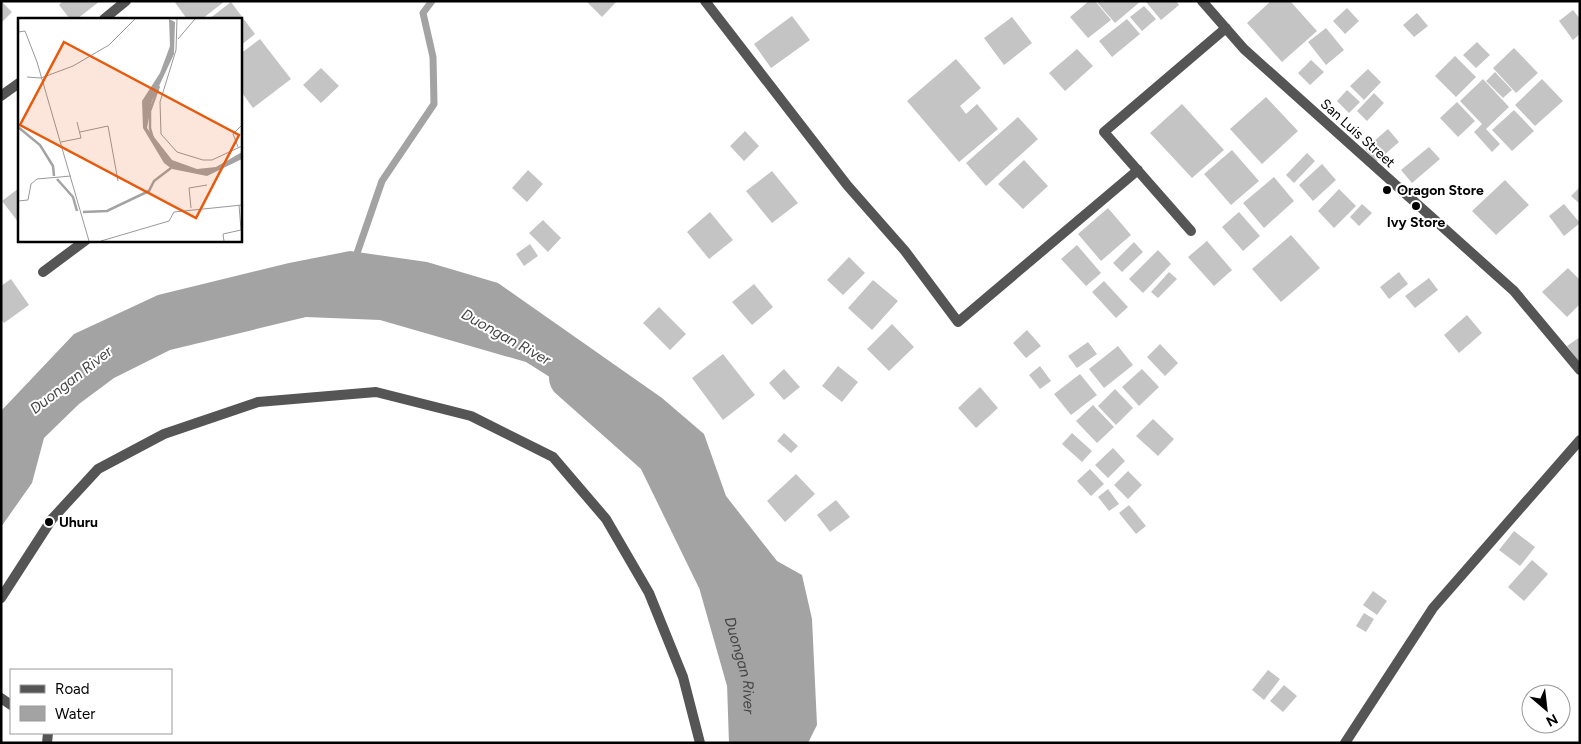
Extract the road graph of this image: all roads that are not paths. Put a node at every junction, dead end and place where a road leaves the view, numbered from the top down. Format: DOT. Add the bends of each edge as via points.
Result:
graph roads {
  1 [pos="126,1"];
  2 [pos="705,1"];
  3 [pos="1202,1"];
  4 [pos="105,18"];
  5 [pos="1226,28"];
  6 [pos="18,84"];
  7 [pos="1,96"];
  8 [pos="1138,170"];
  9 [pos="1191,231"];
  10 [pos="85,241"];
  11 [pos="43,272"];
  12 [pos="1580,370"];
  13 [pos="1580,440"];
  14 [pos="1,598"];
  15 [pos="700,743"];
  16 [pos="1346,743"];
  1 -- 4 [label="street"];
  2 -- 8 [label="street" via="958,322"];
  3 -- 5 [label="street, San Luis Street"];
  5 -- 8 [label="street" via="1104,132"];
  5 -- 12 [label="street, San Luis Street" via="1244,49 1514,291"];
  6 -- 7 [label="street"];
  8 -- 9 [label="street"];
  10 -- 11 [label="street"];
  13 -- 16 [label="street" via="1434,608"];
  14 -- 15 [label="street" via="52,519 98,468 164,434 258,402 376,392 471,416 553,457 606,519 649,593 683,677"];
}
